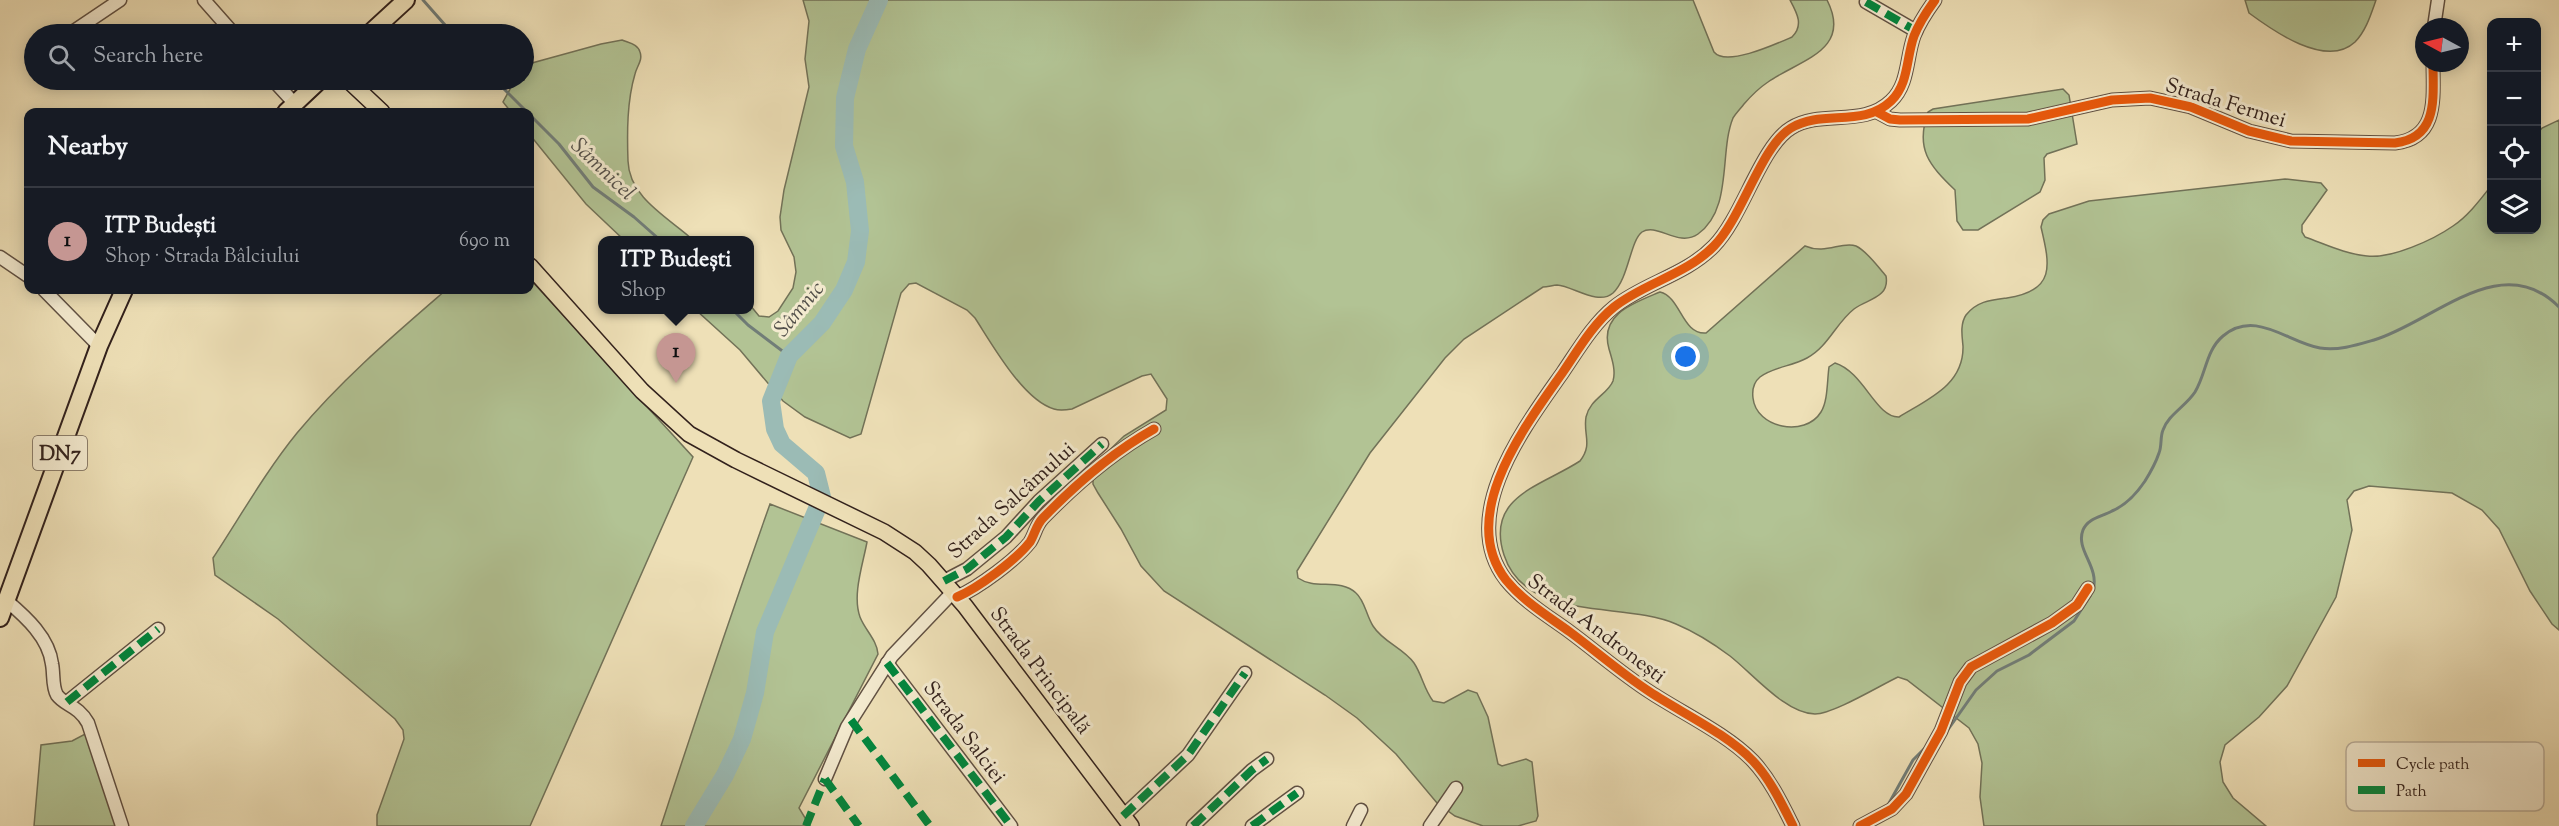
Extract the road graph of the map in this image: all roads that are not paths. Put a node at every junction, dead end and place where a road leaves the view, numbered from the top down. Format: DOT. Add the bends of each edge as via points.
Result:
graph roads {
  1 [pos="120,0"];
  2 [pos="204,0"];
  3 [pos="1935,0"];
  4 [pos="2438,0"];
  5 [pos="1866,2"];
  6 [pos="400,5"];
  7 [pos="2435,18"];
  8 [pos="84,24"];
  9 [pos="225,24"];
  10 [pos="380,24"];
  11 [pos="1916,31"];
  12 [pos="2433,72"];
  13 [pos="279,90"];
  14 [pos="310,90"];
  15 [pos="359,90"];
  16 [pos="291,108"];
  17 [pos="378,108"];
  18 [pos="1877,112"];
  19 [pos="0,257"];
  20 [pos="534,270"];
  21 [pos="24,273"];
  22 [pos="48,294"];
  23 [pos="122,294"];
  24 [pos="99,346"];
  25 [pos="1154,429"];
  26 [pos="1102,444"];
  27 [pos="2088,588"];
  28 [pos="951,590"];
  29 [pos="7,601"];
  30 [pos="0,618"];
  31 [pos="158,629"];
  32 [pos="887,663"];
  33 [pos="1245,673"];
  34 [pos="67,702"];
  35 [pos="1267,759"];
  36 [pos="825,779"];
  37 [pos="1455,788"];
  38 [pos="1297,793"];
  39 [pos="1361,810"];
  40 [pos="1127,821"];
  41 [pos="122,826"];
  42 [pos="1011,826"];
  43 [pos="1193,826"];
  44 [pos="1252,826"];
  45 [pos="1353,826"];
  46 [pos="1430,826"];
  47 [pos="1793,826"];
  48 [pos="1860,826"];
  1 -- 8 [label="street"];
  2 -- 9 [label="street"];
  3 -- 11 [label="street"];
  4 -- 7 [label="street"];
  5 -- 11 [label="street"];
  6 -- 10 [label="highway"];
  11 -- 18 [label="street" via="1902,87"];
  12 -- 18 [label="street, Strada Fermei" via="2432,108 2426,126 2408,142 2395,143 2281,139 2249,131 2191,107 2150,98 2112,100 2028,119 1900,120"];
  13 -- 16 [label="street"];
  14 -- 16 [label="highway"];
  15 -- 17 [label="main road"];
  18 -- 47 [label="street, Strada Andronești" via="1810,121 1789,129 1773,148 1716,244 1692,265 1613,308 1591,332 1514,446 1498,483 1490,517 1494,560 1516,591 1648,691 1741,750 1768,780"];
  19 -- 21 [label="street"];
  20 -- 28 [label="main road, Strada Principală" via="656,406 689,434 898,540"];
  22 -- 24 [label="street"];
  23 -- 24 [label="highway, DN7"];
  24 -- 29 [label="highway, DN7"];
  25 -- 28 [label="street" via="1100,466 1042,519 1031,540 1015,557 968,592"];
  26 -- 28 [label="street, Strada Salcâmului" via="967,568"];
  27 -- 48 [label="street" via="2077,605 2052,623 1971,667 1900,802"];
  28 -- 32 [label="street"];
  28 -- 40 [label="main road, Strada Principală"];
  29 -- 30 [label="highway, DN7"];
  29 -- 34 [label="street" via="43,639 52,662 56,693"];
  31 -- 34 [label="street"];
  32 -- 36 [label="street" via="847,727"];
  32 -- 42 [label="street, Strada Salciei"];
  33 -- 40 [label="street" via="1188,755"];
  34 -- 41 [label="street" via="88,723"];
  35 -- 43 [label="street"];
  37 -- 46 [label="street"];
  38 -- 44 [label="street"];
  39 -- 45 [label="street"];
}
